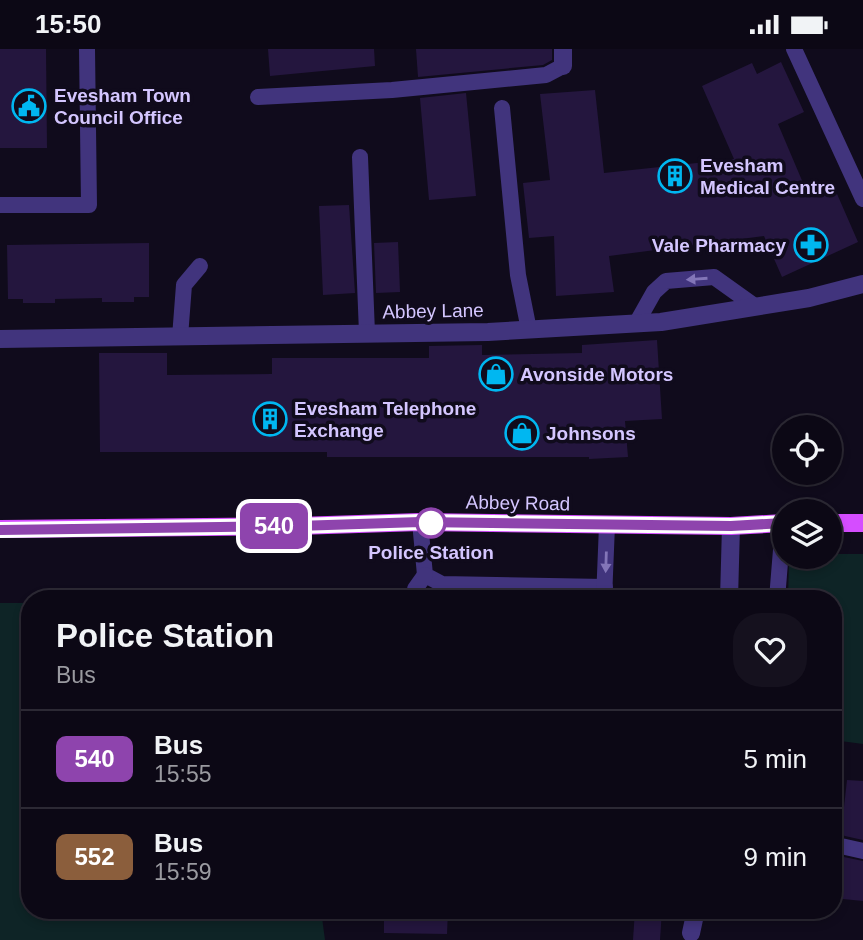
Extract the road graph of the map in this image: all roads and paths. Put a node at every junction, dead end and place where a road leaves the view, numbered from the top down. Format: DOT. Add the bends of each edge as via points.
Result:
graph roads {
  1 [pos="87,49"];
  2 [pos="794,49"];
  3 [pos="563,57"];
  4 [pos="258,97"];
  5 [pos="502,108"];
  6 [pos="360,157"];
  7 [pos="863,199"];
  8 [pos="0,205"];
  9 [pos="200,266"];
  10 [pos="863,284"];
  11 [pos="756,307"];
  12 [pos="636,324"];
  13 [pos="529,330"];
  14 [pos="367,333"];
  15 [pos="180,337"];
  16 [pos="0,339"];
  17 [pos="420,522"];
  18 [pos="842,523"];
  19 [pos="863,523"];
  20 [pos="772,524"];
  21 [pos="607,525"];
  22 [pos="731,526"];
  23 [pos="0,530"];
  24 [pos="780,569"];
  25 [pos="425,575"];
  26 [pos="415,590"];
  27 [pos="551,590"];
  28 [pos="605,590"];
  29 [pos="729,590"];
  30 [pos="779,590"];
  31 [pos="842,846"];
  32 [pos="863,851"];
  33 [pos="694,919"];
  34 [pos="691,933"];
  1 -- 8 [label="lane" via="89,205"];
  2 -- 7 [label="lane"];
  3 -- 4 [label="lane" via="546,75"];
  5 -- 13 [label="lane" via="518,275"];
  6 -- 14 [label="lane"];
  9 -- 15 [label="lane" via="184,285"];
  10 -- 11 [label="street, Abbey Lane"];
  11 -- 12 [label="street, Abbey Lane"];
  11 -- 12 [label="lane, one-way" via="714,277 666,281 654,292"];
  12 -- 13 [label="street, Abbey Lane"];
  13 -- 14 [label="street, Abbey Lane"];
  14 -- 15 [label="street, Abbey Lane"];
  15 -- 16 [label="street, Abbey Lane"];
  17 -- 21 [label="main road, Abbey Road"];
  17 -- 23 [label="main road, Abbey Road"];
  17 -- 25 [label="lane"];
  18 -- 19 [label="main road"];
  20 -- 22 [label="main road, Abbey Road"];
  21 -- 22 [label="main road, Abbey Road"];
  21 -- 28 [label="lane, one-way"];
  22 -- 29 [label="street"];
  24 -- 30 [label="lane"];
  25 -- 26 [label="lane"];
  25 -- 27 [label="lane" via="442,584"];
  31 -- 32 [label="lane"];
  33 -- 34 [label="street"];
}
